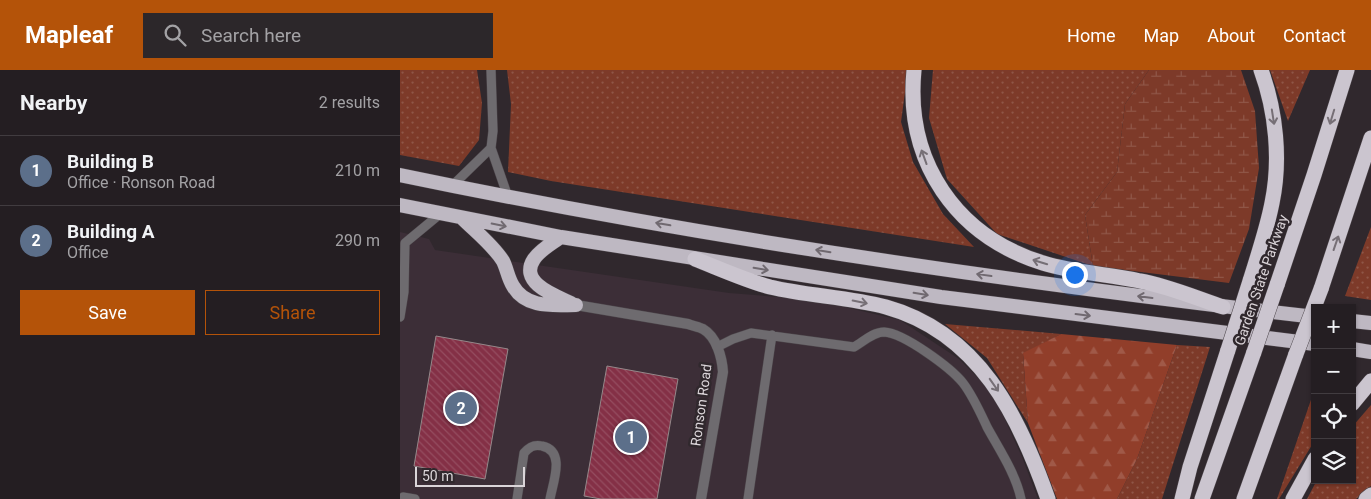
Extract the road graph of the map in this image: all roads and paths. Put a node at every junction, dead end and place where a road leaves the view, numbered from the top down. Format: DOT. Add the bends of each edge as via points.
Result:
graph roads {
  1 [pos="491,70"];
  2 [pos="914,70"];
  3 [pos="1261,70"];
  4 [pos="1347,70"];
  5 [pos="1371,138"];
  6 [pos="491,148"];
  7 [pos="400,175"];
  8 [pos="452,186"];
  9 [pos="508,197"];
  10 [pos="400,206"];
  11 [pos="440,214"];
  12 [pos="462,218"];
  13 [pos="561,237"];
  14 [pos="403,242"];
  15 [pos="695,259"];
  16 [pos="402,285"];
  17 [pos="576,305"];
  18 [pos="1223,307"];
  19 [pos="400,317"];
  20 [pos="1311,317"];
  21 [pos="1356,321"];
  22 [pos="1371,323"];
  23 [pos="772,335"];
  24 [pos="1311,343"];
  25 [pos="717,347"];
  26 [pos="1356,350"];
  27 [pos="1371,352"];
  28 [pos="1367,385"];
  29 [pos="1356,399"];
  30 [pos="1311,466"];
  31 [pos="1371,495"];
  32 [pos="403,499"];
  33 [pos="415,499"];
  34 [pos="517,499"];
  35 [pos="550,499"];
  36 [pos="701,499"];
  37 [pos="748,499"];
  38 [pos="1021,499"];
  39 [pos="1048,499"];
  40 [pos="1182,499"];
  41 [pos="1202,499"];
  42 [pos="1244,499"];
  43 [pos="1292,499"];
  44 [pos="1366,499"];
  1 -- 6 [label="lane"];
  18 -- 2 [label="highway, one-way" via="1142,281 1045,264 994,242 949,200 928,167 912,105"];
  3 -- 40 [label="highway, one-way, bridge" via="1276,137 1273,201"];
  4 -- 41 [label="highway, Garden State Parkway, one-way, bridge" via="1277,285"];
  42 -- 5 [label="highway, one-way, bridge" via="1321,289"];
  6 -- 8 [label="lane"];
  6 -- 9 [label="lane"];
  7 -- 8 [label="highway"];
  8 -- 9 [label="highway"];
  18 -- 9 [label="highway, one-way" via="870,258"];
  10 -- 11 [label="highway"];
  11 -- 12 [label="highway"];
  11 -- 14 [label="lane"];
  12 -- 13 [label="highway, one-way"];
  12 -- 17 [label="highway" via="498,254 512,286 524,299 542,305"];
  13 -- 15 [label="highway"];
  13 -- 17 [label="highway" via="534,260 531,275 542,288"];
  14 -- 16 [label="lane"];
  15 -- 24 [label="highway, one-way" via="941,297"];
  15 -- 39 [label="highway, one-way" via="769,287 889,308 948,337 983,370 1003,398 1021,432"];
  16 -- 19 [label="lane"];
  17 -- 25 [label="street, Ronson Road" via="688,324 704,330"];
  18 -- 20 [label="highway"];
  21 -- 22 [label="highway"];
  23 -- 25 [label="lane" via="751,332"];
  23 -- 37 [label="lane"];
  23 -- 38 [label="lane" via="854,347 875,334 886,332 933,356 962,382"];
  25 -- 36 [label="street, Ronson Road" via="722,357 723,372"];
  26 -- 27 [label="highway"];
  28 -- 29 [label="highway"];
  30 -- 43 [label="highway"];
  31 -- 44 [label="highway"];
  32 -- 33 [label="lane"];
  34 -- 35 [label="lane" via="524,453 535,445 555,453 557,461"];
}
